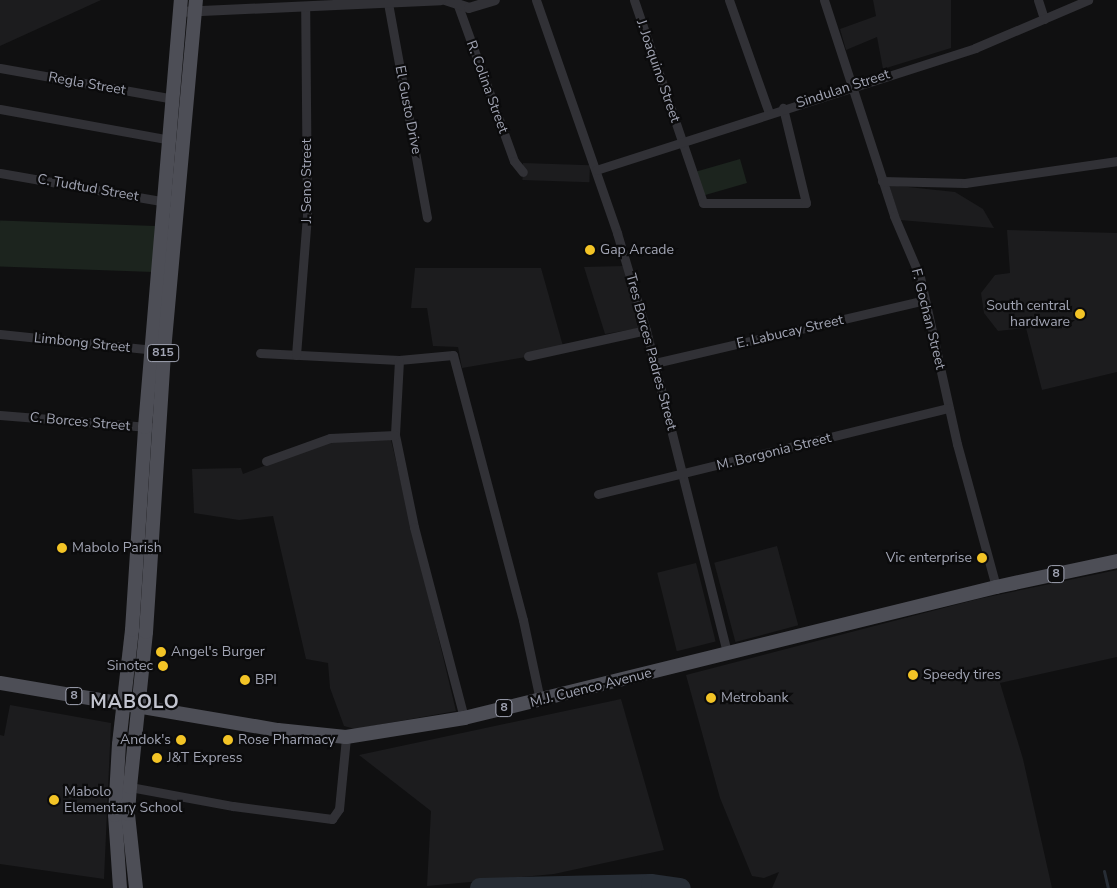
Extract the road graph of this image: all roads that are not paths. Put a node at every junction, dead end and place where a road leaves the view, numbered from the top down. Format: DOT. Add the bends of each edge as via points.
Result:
graph roads {
  1 [pos="443,0"];
  2 [pos="495,0"];
  3 [pos="536,0"];
  4 [pos="634,0"];
  5 [pos="729,0"];
  6 [pos="824,0"];
  7 [pos="1038,0"];
  8 [pos="1088,0"];
  9 [pos="388,3"];
  10 [pos="457,3"];
  11 [pos="181,6"];
  12 [pos="196,6"];
  13 [pos="305,6"];
  14 [pos="1044,19"];
  15 [pos="0,68"];
  16 [pos="852,86"];
  17 [pos="174,99"];
  18 [pos="783,108"];
  19 [pos="0,109"];
  20 [pos="769,113"];
  21 [pos="170,140"];
  22 [pos="682,142"];
  23 [pos="1117,161"];
  24 [pos="596,170"];
  25 [pos="523,172"];
  26 [pos="0,173"];
  27 [pos="882,180"];
  28 [pos="171,202"];
  29 [pos="427,217"];
  30 [pos="925,300"];
  31 [pos="646,330"];
  32 [pos="0,334"];
  33 [pos="158,351"];
  34 [pos="260,353"];
  35 [pos="296,355"];
  36 [pos="528,356"];
  37 [pos="399,360"];
  38 [pos="655,364"];
  39 [pos="949,408"];
  40 [pos="0,415"];
  41 [pos="145,427"];
  42 [pos="160,428"];
  43 [pos="395,435"];
  44 [pos="266,461"];
  45 [pos="683,474"];
  46 [pos="598,494"];
  47 [pos="1117,561"];
  48 [pos="996,587"];
  49 [pos="727,654"];
  50 [pos="0,683"];
  51 [pos="540,700"];
  52 [pos="125,704"];
  53 [pos="139,706"];
  54 [pos="464,718"];
  55 [pos="346,737"];
  56 [pos="130,787"];
  57 [pos="120,888"];
  58 [pos="136,888"];
  1 -- 9 [label="street"];
  1 -- 10 [label="street"];
  2 -- 10 [label="street" via="469,8"];
  3 -- 24 [label="street, Tres Borces Padres Street"];
  4 -- 22 [label="street, J. Joaquino Street"];
  5 -- 20 [label="street"];
  6 -- 16 [label="street, F. Gochan Street"];
  7 -- 14 [label="street"];
  8 -- 14 [label="street, Sindulan Street"];
  9 -- 13 [label="street"];
  9 -- 29 [label="street, El Gusto Drive"];
  10 -- 25 [label="street, R. Colina Street" via="514,161"];
  11 -- 12 [label="street"];
  11 -- 17 [label="main road, 815"];
  12 -- 13 [label="street"];
  12 -- 28 [label="main road, 815"];
  13 -- 35 [label="street, J. Seno Street" via="308,216"];
  14 -- 16 [label="street, Sindulan Street" via="975,48"];
  15 -- 17 [label="street, Regla Street"];
  16 -- 18 [label="street, Sindulan Street"];
  16 -- 27 [label="street, F. Gochan Street"];
  17 -- 21 [label="main road, 815"];
  18 -- 20 [label="street, Sindulan Street"];
  18 -- 22 [label="street, J. Joaquino Street" via="807,200 803,205 703,203"];
  19 -- 21 [label="street"];
  20 -- 22 [label="street, Sindulan Street"];
  21 -- 28 [label="main road, 815"];
  22 -- 24 [label="street, Sindulan Street"];
  23 -- 27 [label="street" via="966,183"];
  24 -- 31 [label="street, Tres Borces Padres Street"];
  26 -- 28 [label="street, C. Tudtud Street"];
  27 -- 30 [label="street, F. Gochan Street" via="920,277"];
  28 -- 33 [label="main road, 815"];
  30 -- 38 [label="street, E. Labucay Street"];
  30 -- 39 [label="street, F. Gochan Street"];
  31 -- 36 [label="street"];
  31 -- 38 [label="street, Tres Borces Padres Street"];
  32 -- 33 [label="street, Limbong Street"];
  33 -- 41 [label="main road, 815"];
  33 -- 42 [label="main road, 815"];
  34 -- 35 [label="street"];
  35 -- 37 [label="street"];
  37 -- 43 [label="street"];
  37 -- 51 [label="street" via="454,355 523,620"];
  38 -- 45 [label="street, Tres Borces Padres Street"];
  39 -- 45 [label="street, M. Borgonia Street"];
  39 -- 48 [label="street, F. Gochan Street"];
  40 -- 41 [label="street, C. Borces Street"];
  41 -- 42 [label="street, C. Borces Street"];
  41 -- 52 [label="main road, 815"];
  42 -- 53 [label="main road, 815"];
  43 -- 44 [label="street" via="330,438"];
  43 -- 54 [label="street" via="414,528"];
  45 -- 46 [label="street, M. Borgonia Street"];
  45 -- 49 [label="street, Tres Borces Padres Street"];
  47 -- 48 [label="main road, M.J. Cuenco Avenue / 8"];
  48 -- 49 [label="main road, M.J. Cuenco Avenue / 8"];
  49 -- 51 [label="main road, M.J. Cuenco Avenue / 8"];
  50 -- 52 [label="main road, M.J. Cuenco Avenue / 8"];
  51 -- 54 [label="main road, M.J. Cuenco Avenue / 8"];
  52 -- 53 [label="main road, M.J. Cuenco Avenue / 8"];
  52 -- 57 [label="main road, 815" via="115,815"];
  53 -- 55 [label="main road, M.J. Cuenco Avenue / 8" via="278,730"];
  53 -- 56 [label="main road, 815"];
  54 -- 55 [label="main road, M.J. Cuenco Avenue / 8"];
  55 -- 56 [label="street" via="339,809 332,819"];
  56 -- 58 [label="main road, 815" via="128,814"];
}
